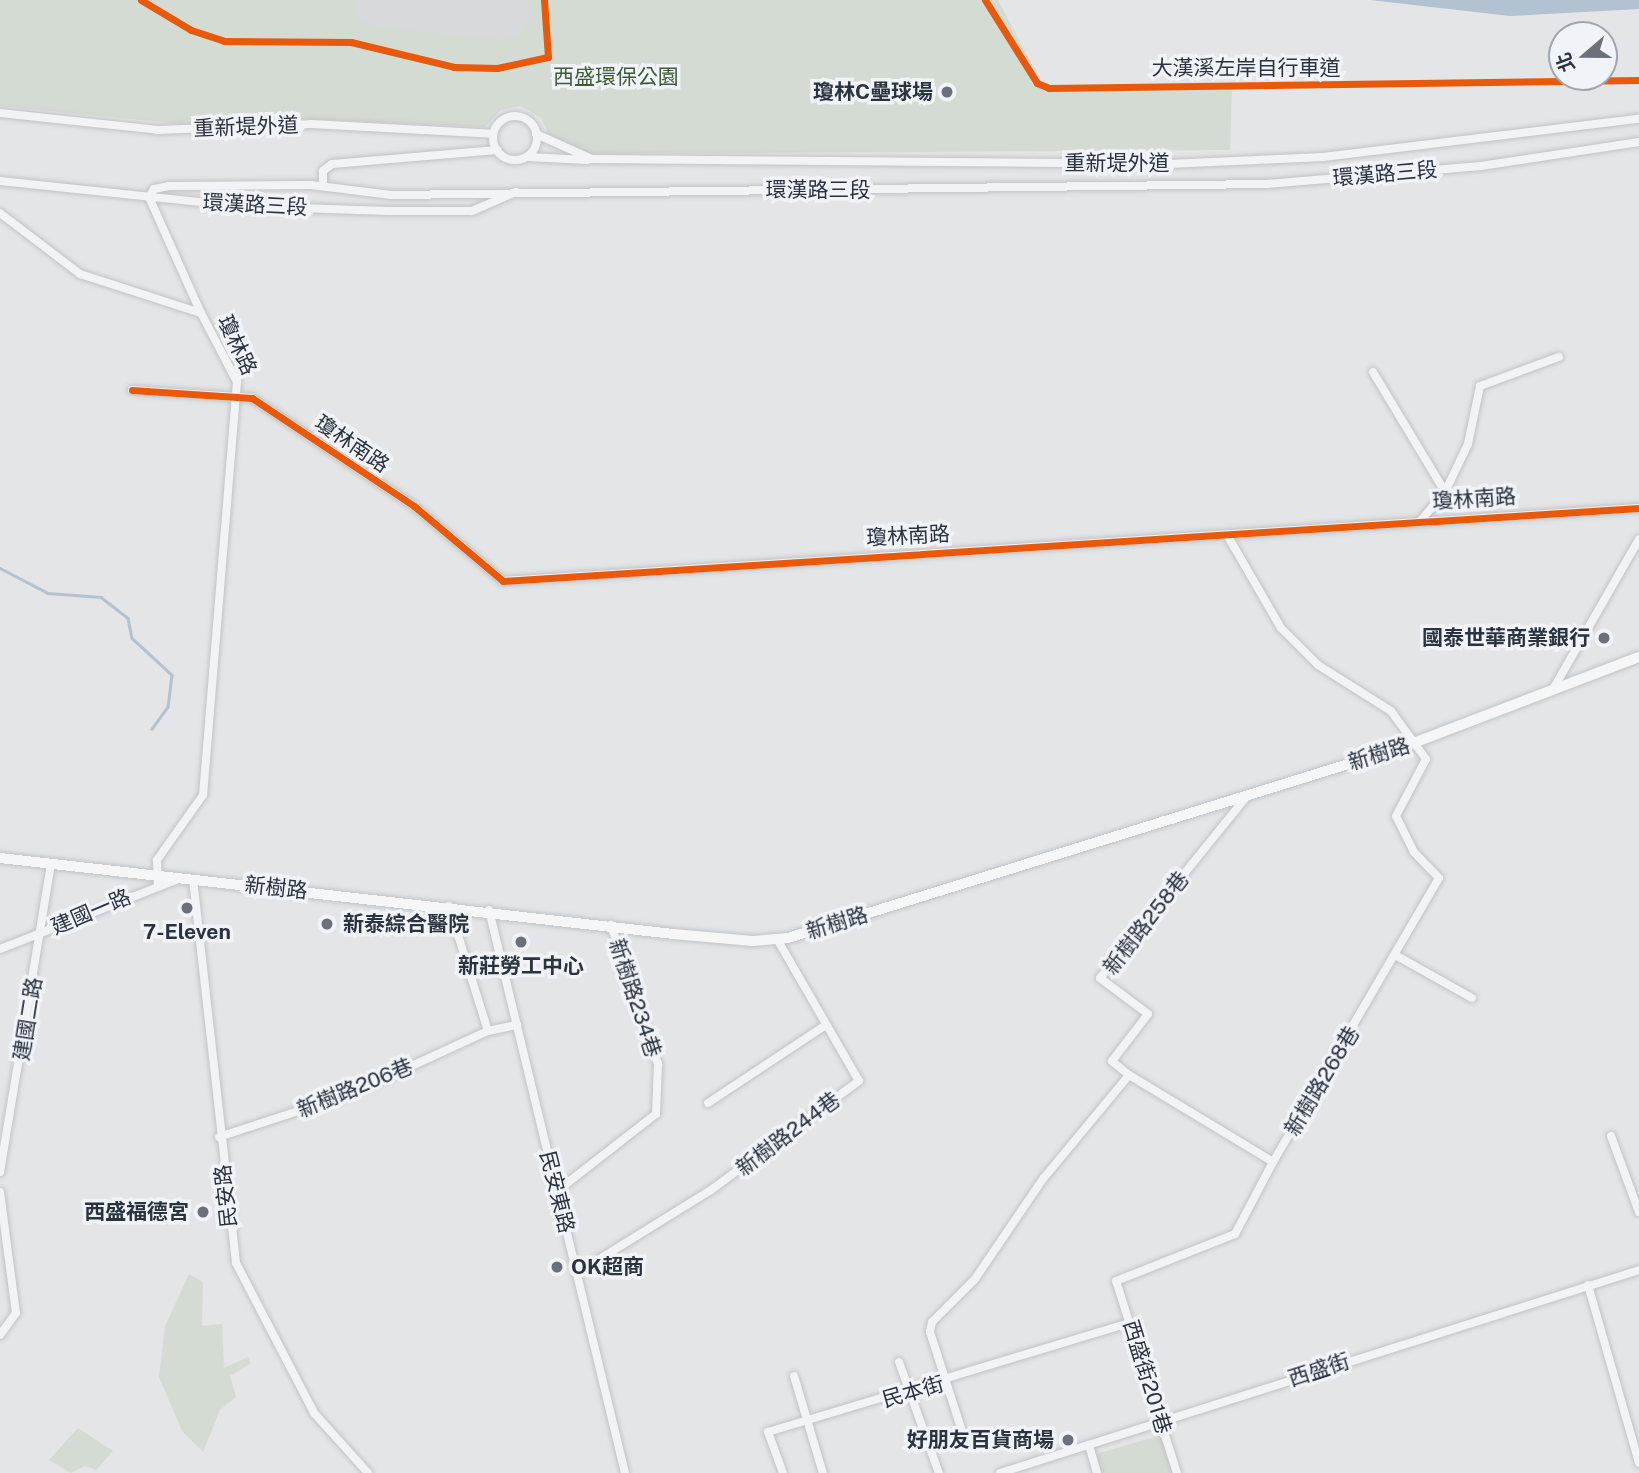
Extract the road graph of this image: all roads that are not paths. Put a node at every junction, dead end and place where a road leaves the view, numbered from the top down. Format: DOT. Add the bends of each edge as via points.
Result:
graph roads {
  1 [pos="0,113"];
  2 [pos="1639,119"];
  3 [pos="493,134"];
  4 [pos="536,134"];
  5 [pos="1639,142"];
  6 [pos="497,150"];
  7 [pos="528,157"];
  8 [pos="593,159"];
  9 [pos="0,181"];
  10 [pos="323,186"];
  11 [pos="522,190"];
  12 [pos="149,197"];
  13 [pos="0,213"];
  14 [pos="201,313"];
  15 [pos="1559,357"];
  16 [pos="1373,372"];
  17 [pos="132,390"];
  18 [pos="239,395"];
  19 [pos="1445,492"];
  20 [pos="1639,508"];
  21 [pos="1421,520"];
  22 [pos="1227,535"];
  23 [pos="1639,539"];
  24 [pos="1639,657"];
  25 [pos="1552,691"];
  26 [pos="1415,743"];
  27 [pos="1250,792"];
  28 [pos="0,858"];
  29 [pos="51,864"];
  30 [pos="188,879"];
  31 [pos="157,880"];
  32 [pos="449,906"];
  33 [pos="489,910"];
  34 [pos="611,925"];
  35 [pos="42,932"];
  36 [pos="777,939"];
  37 [pos="0,949"];
  38 [pos="1397,956"];
  39 [pos="1472,998"];
  40 [pos="826,1024"];
  41 [pos="517,1025"];
  42 [pos="488,1031"];
  43 [pos="1129,1075"];
  44 [pos="708,1103"];
  45 [pos="1611,1136"];
  46 [pos="219,1137"];
  47 [pos="1,1152"];
  48 [pos="1273,1163"];
  49 [pos="0,1172"];
  50 [pos="557,1191"];
  51 [pos="0,1192"];
  52 [pos="1639,1212"];
  53 [pos="1639,1270"];
  54 [pos="577,1273"];
  55 [pos="1116,1280"];
  56 [pos="1588,1284"];
  57 [pos="1130,1324"];
  58 [pos="0,1335"];
  59 [pos="899,1362"];
  60 [pos="794,1376"];
  61 [pos="946,1382"];
  62 [pos="908,1393"];
  63 [pos="1161,1420"];
  64 [pos="806,1422"];
  65 [pos="961,1429"];
  66 [pos="1089,1445"];
  67 [pos="1639,1463"];
  68 [pos="368,1473"];
  69 [pos="625,1473"];
  70 [pos="783,1473"];
  71 [pos="823,1473"];
  72 [pos="939,1473"];
  73 [pos="1000,1473"];
  74 [pos="1097,1473"];
  75 [pos="1177,1473"];
  1 -- 3 [label="street, 重新堤外道" via="158,130 311,124"];
  2 -- 8 [label="street, 重新堤外道" via="1251,162"];
  3 -- 4 [label="street, 重新堤外道" via="502,120 519,117"];
  3 -- 6 [label="street"];
  4 -- 7 [label="street"];
  4 -- 8 [label="street, 重新堤外道"];
  5 -- 11 [label="street, 環漢路三段" via="1481,166 1268,184 1036,191"];
  6 -- 7 [label="street, 重新堤外道" via="511,160"];
  6 -- 10 [label="street, 重新堤外道" via="332,164 323,171"];
  7 -- 8 [label="street, 重新堤外道"];
  9 -- 12 [label="street, 環漢路三段"];
  10 -- 11 [label="street" via="391,195"];
  10 -- 12 [label="street" via="169,186 154,189"];
  11 -- 12 [label="street, 環漢路三段" via="472,211"];
  12 -- 14 [label="street"];
  13 -- 14 [label="street, 瓊林路" via="80,274"];
  14 -- 18 [label="street, 瓊林路"];
  15 -- 19 [label="street" via="1480,386 1468,444"];
  16 -- 19 [label="street"];
  17 -- 18 [label="street"];
  18 -- 22 [label="street, 瓊林南路" via="414,506 503,581"];
  18 -- 31 [label="street, 瓊林路" via="203,795 157,860"];
  19 -- 21 [label="street"];
  20 -- 21 [label="street, 瓊林南路"];
  21 -- 22 [label="street, 瓊林南路"];
  22 -- 26 [label="street" via="1282,628 1318,665 1391,711"];
  23 -- 25 [label="street"];
  24 -- 25 [label="main road, 新樹路"];
  25 -- 26 [label="main road, 新樹路"];
  26 -- 27 [label="main road, 新樹路"];
  26 -- 38 [label="street, 新樹路268巷" via="1426,767 1396,807 1396,816 1414,852 1439,878"];
  27 -- 36 [label="main road, 新樹路"];
  27 -- 43 [label="street, 新樹路258巷" via="1100,978 1148,1014 1112,1061"];
  28 -- 29 [label="main road, 新樹路"];
  29 -- 31 [label="main road, 新樹路"];
  29 -- 35 [label="street, 建國二路"];
  30 -- 31 [label="main road, 新樹路"];
  30 -- 32 [label="main road, 新樹路"];
  30 -- 46 [label="street, 民安路"];
  31 -- 35 [label="street, 建國一路"];
  32 -- 33 [label="main road, 新樹路"];
  32 -- 42 [label="street"];
  33 -- 34 [label="main road, 新樹路"];
  33 -- 41 [label="street, 民安東路"];
  34 -- 36 [label="main road, 新樹路"];
  34 -- 50 [label="street, 新樹路234巷" via="658,1064 656,1114"];
  35 -- 37 [label="street, 建國一路"];
  35 -- 47 [label="street, 建國二路"];
  36 -- 40 [label="street, 新樹路244巷"];
  38 -- 39 [label="street"];
  38 -- 48 [label="street, 新樹路268巷"];
  40 -- 44 [label="street"];
  40 -- 54 [label="street, 新樹路244巷" via="859,1081 711,1190"];
  41 -- 42 [label="street, 新樹路206巷"];
  41 -- 50 [label="street, 民安東路"];
  42 -- 46 [label="street, 新樹路206巷" via="353,1093"];
  43 -- 48 [label="street"];
  43 -- 61 [label="street" via="1043,1179 975,1279 932,1322"];
  45 -- 52 [label="street"];
  46 -- 68 [label="street, 民安路" via="232,1248 244,1286 314,1413"];
  47 -- 49 [label="street, 建國二路"];
  48 -- 55 [label="street, 新樹路268巷" via="1235,1234"];
  50 -- 54 [label="street, 民安東路"];
  51 -- 58 [label="street" via="16,1313"];
  53 -- 56 [label="street, 西盛街"];
  54 -- 69 [label="street, 民安東路"];
  55 -- 57 [label="street, 西盛街201巷"];
  56 -- 63 [label="street, 西盛街"];
  56 -- 67 [label="street"];
  57 -- 61 [label="street, 民本街"];
  57 -- 63 [label="street, 西盛街201巷"];
  59 -- 62 [label="street"];
  60 -- 64 [label="street"];
  61 -- 62 [label="street, 民本街"];
  61 -- 65 [label="street"];
  62 -- 64 [label="street, 民本街"];
  62 -- 72 [label="street"];
  63 -- 66 [label="street, 西盛街"];
  63 -- 75 [label="street, 西盛街201巷"];
  64 -- 70 [label="street, 民本街" via="768,1432"];
  64 -- 71 [label="street"];
  66 -- 73 [label="street, 西盛街"];
  66 -- 74 [label="street"];
}
